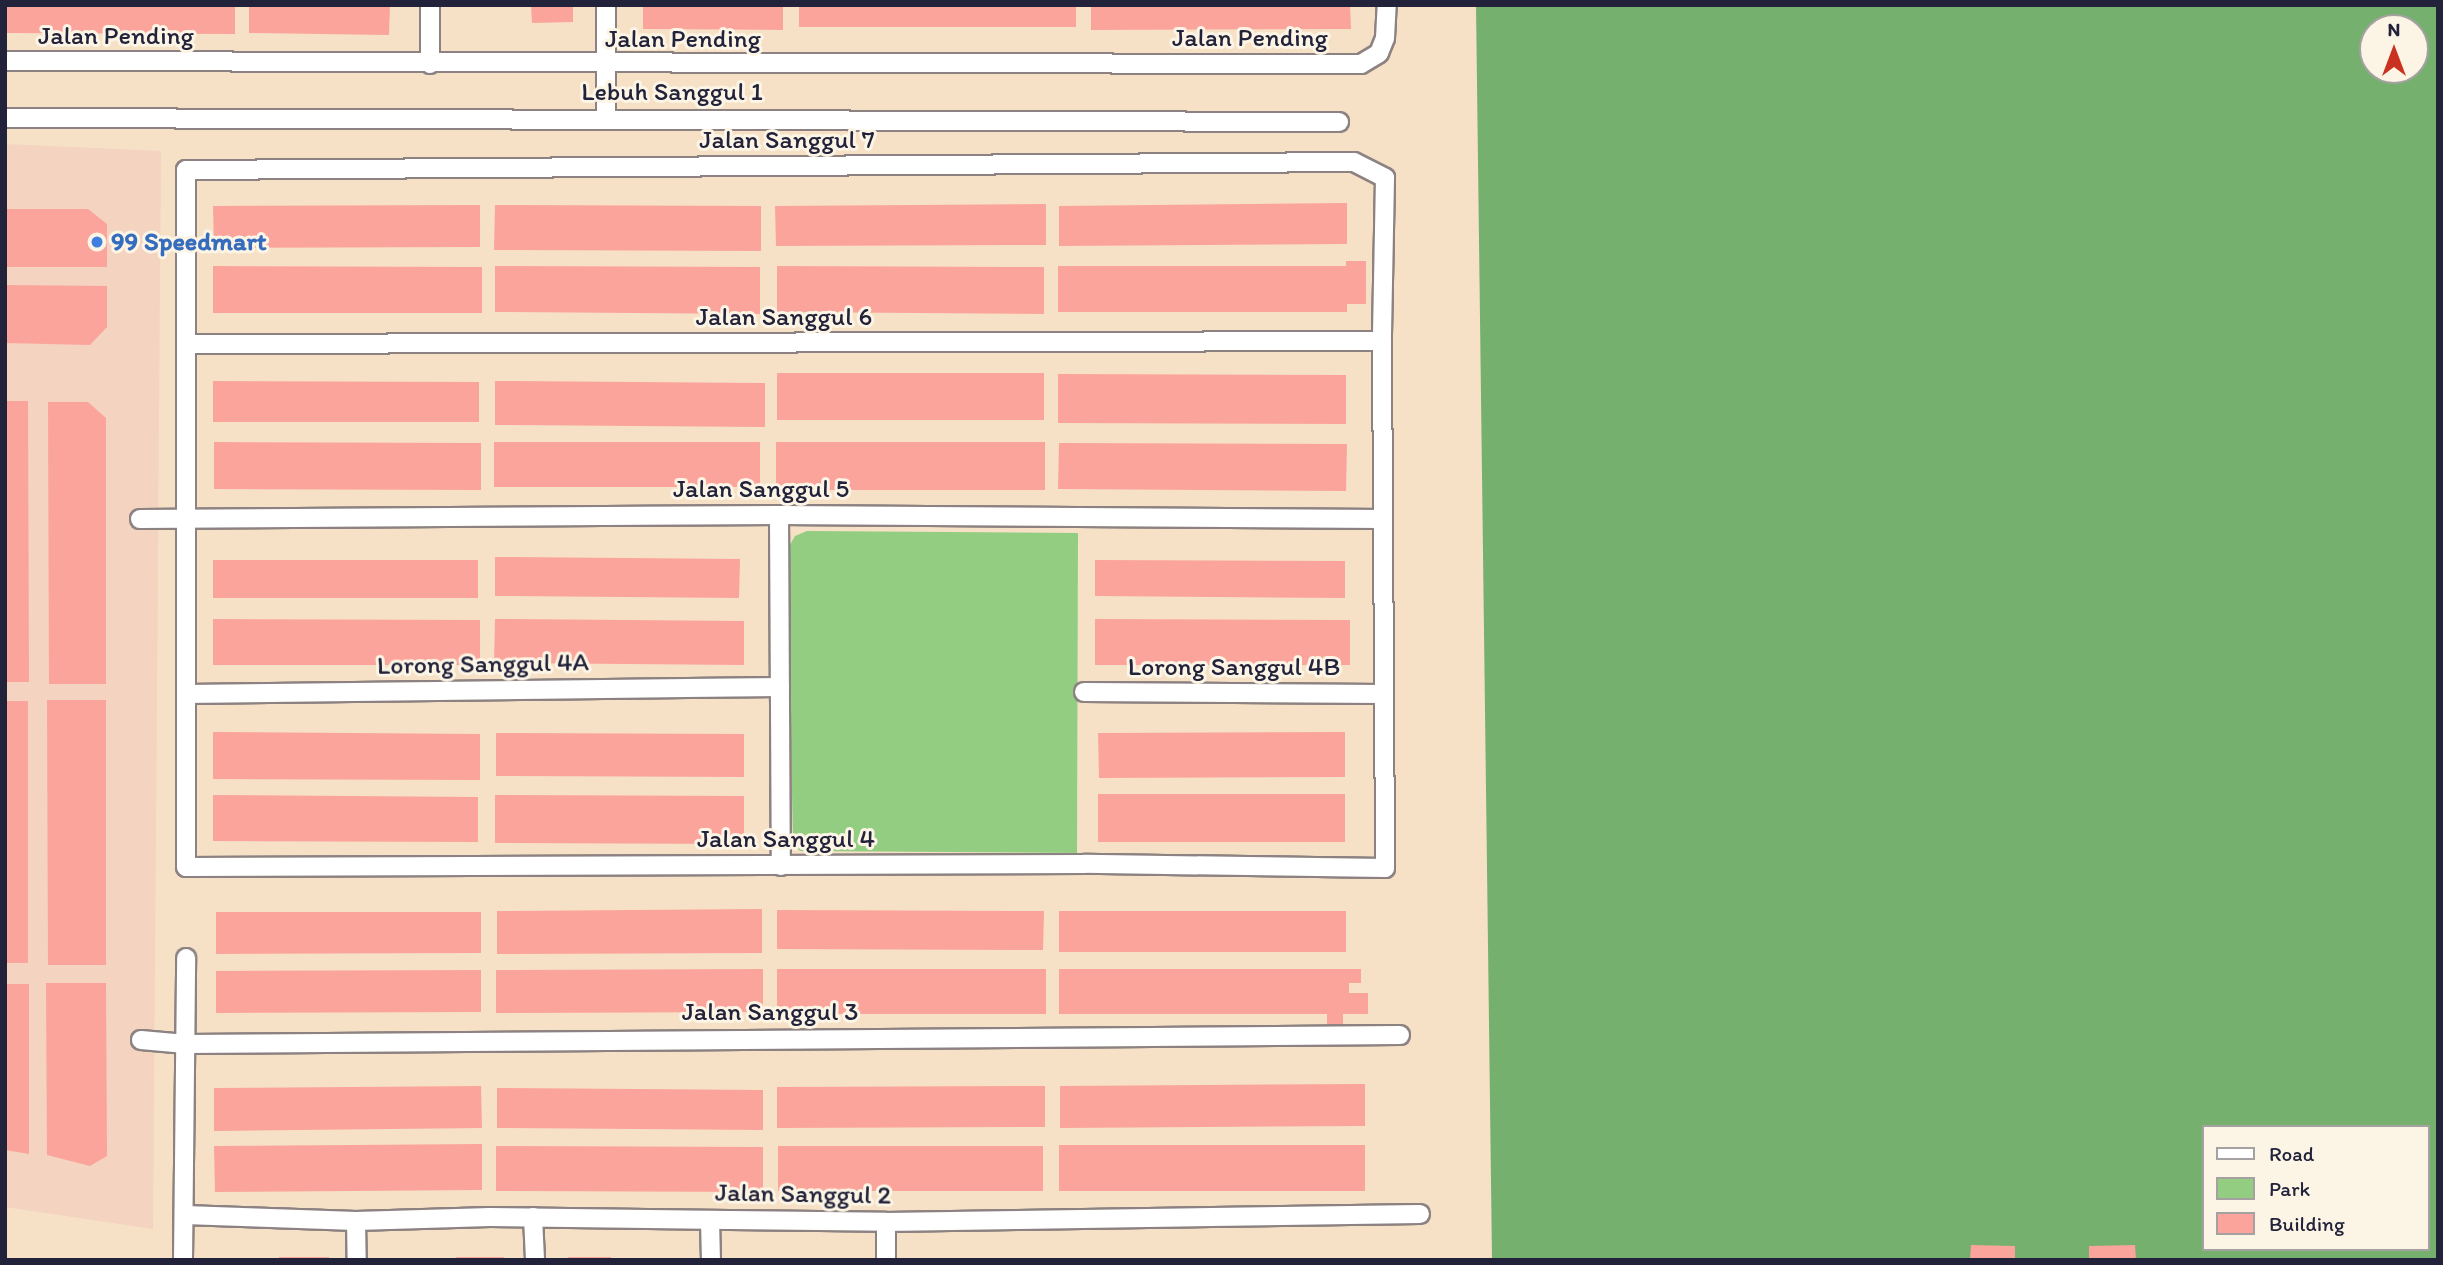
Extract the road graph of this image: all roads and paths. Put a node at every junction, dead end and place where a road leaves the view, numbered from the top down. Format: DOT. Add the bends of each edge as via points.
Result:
graph roads {
  1 [pos="430,5"];
  2 [pos="606,5"];
  3 [pos="1387,5"];
  4 [pos="5,61"];
  5 [pos="430,64"];
  6 [pos="606,66"];
  7 [pos="5,118"];
  8 [pos="606,118"];
  9 [pos="1339,122"];
  10 [pos="1382,341"];
  11 [pos="186,344"];
  12 [pos="779,514"];
  13 [pos="186,517"];
  14 [pos="140,519"];
  15 [pos="1382,519"];
  16 [pos="780,687"];
  17 [pos="1084,692"];
  18 [pos="186,694"];
  19 [pos="1384,694"];
  20 [pos="781,866"];
  21 [pos="186,958"];
  22 [pos="1400,1035"];
  23 [pos="141,1040"];
  24 [pos="186,1044"];
  25 [pos="1420,1214"];
  26 [pos="186,1215"];
  27 [pos="533,1217"];
  28 [pos="710,1220"];
  29 [pos="356,1221"];
  30 [pos="886,1222"];
  31 [pos="183,1260"];
  32 [pos="357,1260"];
  33 [pos="535,1260"];
  34 [pos="711,1260"];
  35 [pos="886,1260"];
  1 -- 5 [label="street"];
  2 -- 6 [label="street"];
  3 -- 6 [label="street, Jalan Pending" via="1379,53 1361,64"];
  4 -- 5 [label="street, Jalan Pending"];
  5 -- 6 [label="street, Jalan Pending"];
  6 -- 8 [label="street"];
  7 -- 8 [label="street, Lebuh Sanggul 1"];
  8 -- 9 [label="street, Lebuh Sanggul 1"];
  10 -- 11 [label="street, Jalan Sanggul 6"];
  10 -- 11 [label="street, Jalan Sanggul 7" via="1385,178 1354,162 186,170"];
  10 -- 15 [label="street"];
  11 -- 13 [label="street"];
  12 -- 13 [label="street, Jalan Sanggul 5"];
  12 -- 15 [label="street, Jalan Sanggul 5"];
  12 -- 16 [label="street"];
  13 -- 14 [label="street, Jalan Sanggul 5"];
  13 -- 18 [label="street"];
  15 -- 19 [label="street"];
  16 -- 18 [label="street, Lorong Sanggul 4A"];
  16 -- 20 [label="street"];
  17 -- 19 [label="street, Lorong Sanggul 4B"];
  18 -- 20 [label="street, Jalan Sanggul 4" via="186,866"];
  19 -- 20 [label="street, Jalan Sanggul 4" via="1385,868"];
  21 -- 24 [label="street"];
  22 -- 24 [label="street, Jalan Sanggul 3"];
  23 -- 24 [label="street, Jalan Sanggul 3"];
  24 -- 26 [label="street"];
  25 -- 30 [label="street, Jalan Sanggul 2"];
  26 -- 29 [label="street, Jalan Sanggul 2"];
  26 -- 31 [label="street"];
  27 -- 28 [label="street, Jalan Sanggul 2"];
  27 -- 29 [label="street, Jalan Sanggul 2"];
  27 -- 33 [label="street"];
  28 -- 30 [label="street, Jalan Sanggul 2"];
  28 -- 34 [label="street"];
  29 -- 32 [label="street"];
  30 -- 35 [label="street"];
}
